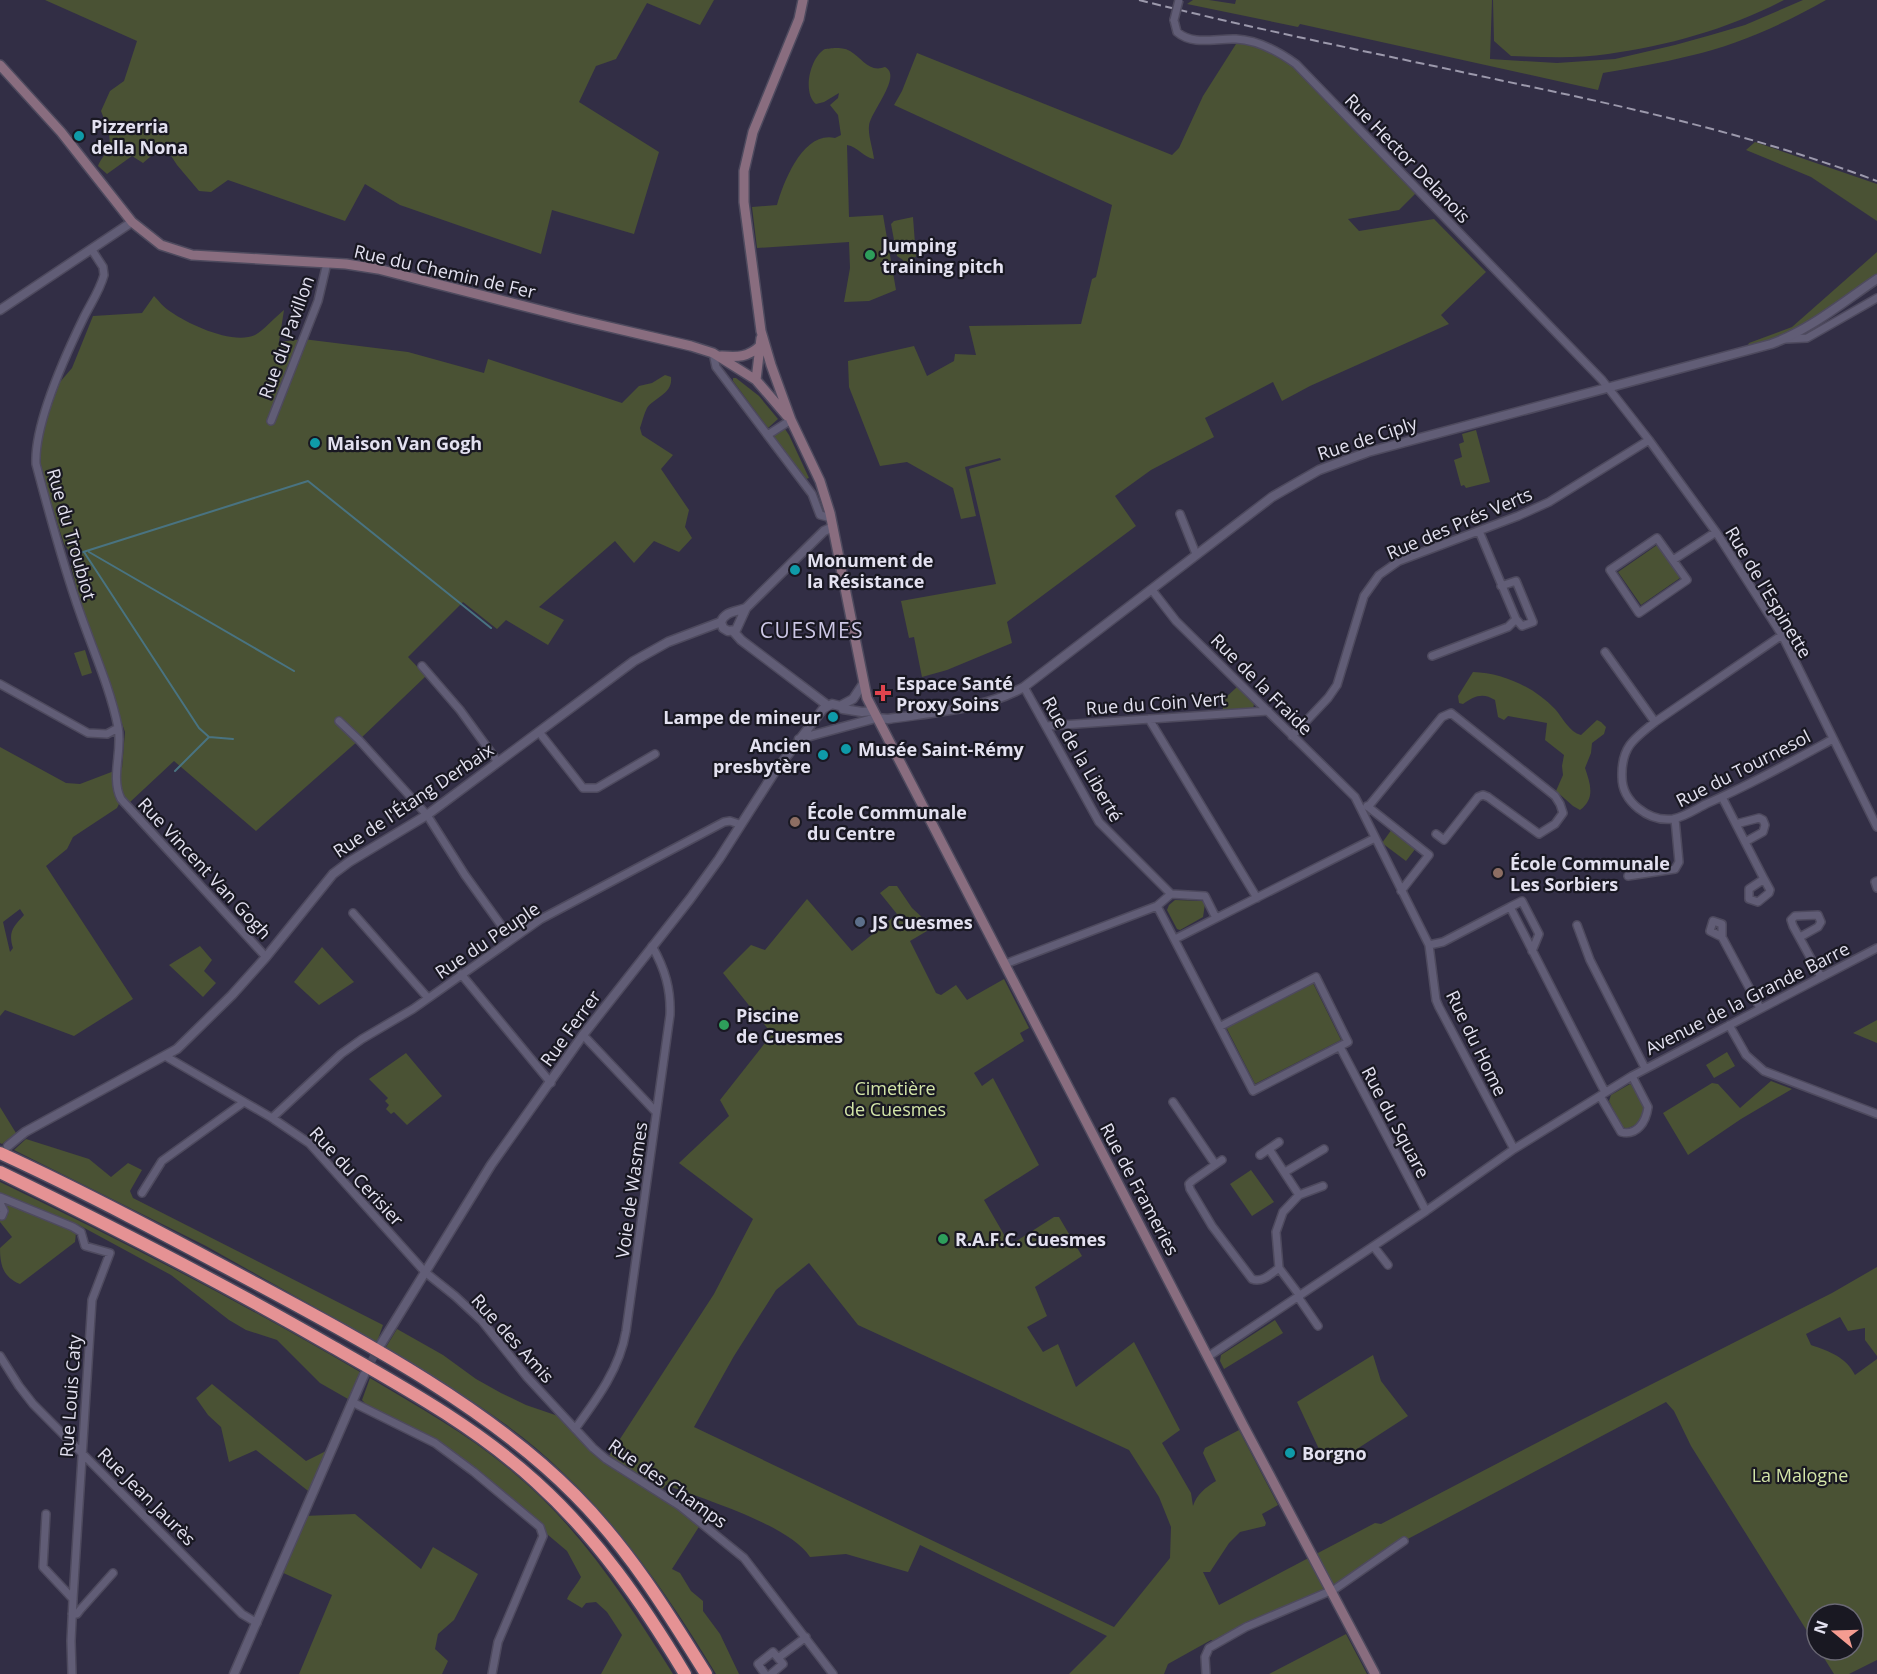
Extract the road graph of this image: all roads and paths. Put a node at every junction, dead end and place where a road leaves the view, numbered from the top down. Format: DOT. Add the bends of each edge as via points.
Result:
graph roads {
  1 [pos="803,0"];
  2 [pos="1179,0"];
  3 [pos="0,64"];
  4 [pos="132,222"];
  5 [pos="92,250"];
  6 [pos="327,263"];
  7 [pos="1877,279"];
  8 [pos="1877,298"];
  9 [pos="0,310"];
  10 [pos="761,331"];
  11 [pos="1786,339"];
  12 [pos="760,346"];
  13 [pos="716,354"];
  14 [pos="771,365"];
  15 [pos="756,380"];
  16 [pos="1609,388"];
  17 [pos="791,420"];
  18 [pos="271,421"];
  19 [pos="769,434"];
  20 [pos="1650,440"];
  21 [pos="1180,514"];
  22 [pos="832,523"];
  23 [pos="1479,531"];
  24 [pos="1716,532"];
  25 [pos="817,540"];
  26 [pos="836,540"];
  27 [pos="1196,555"];
  28 [pos="1673,560"];
  29 [pos="1501,586"];
  30 [pos="1152,590"];
  31 [pos="737,616"];
  32 [pos="1516,620"];
  33 [pos="721,622"];
  34 [pos="733,631"];
  35 [pos="1782,635"];
  36 [pos="1605,652"];
  37 [pos="1432,656"];
  38 [pos="422,666"];
  39 [pos="0,684"];
  40 [pos="863,684"];
  41 [pos="1024,687"];
  42 [pos="841,707"];
  43 [pos="824,708"];
  44 [pos="1268,711"];
  45 [pos="874,715"];
  46 [pos="1149,719"];
  47 [pos="339,720"];
  48 [pos="1655,722"];
  49 [pos="844,726"];
  50 [pos="1047,726"];
  51 [pos="118,728"];
  52 [pos="832,730"];
  53 [pos="539,732"];
  54 [pos="1292,736"];
  55 [pos="799,739"];
  56 [pos="1833,739"];
  57 [pos="655,754"];
  58 [pos="498,762"];
  59 [pos="1355,797"];
  60 [pos="1722,797"];
  61 [pos="121,799"];
  62 [pos="1368,807"];
  63 [pos="427,815"];
  64 [pos="1675,819"];
  65 [pos="739,824"];
  66 [pos="1736,824"];
  67 [pos="1877,827"];
  68 [pos="1436,834"];
  69 [pos="1375,838"];
  70 [pos="1745,842"];
  71 [pos="1628,876"];
  72 [pos="1764,879"];
  73 [pos="1877,881"];
  74 [pos="1877,888"];
  75 [pos="1401,891"];
  76 [pos="1171,894"];
  77 [pos="1257,897"];
  78 [pos="1157,906"];
  79 [pos="1510,907"];
  80 [pos="353,913"];
  81 [pos="1216,918"];
  82 [pos="1578,925"];
  83 [pos="1800,937"];
  84 [pos="1722,938"];
  85 [pos="511,939"];
  86 [pos="1175,939"];
  87 [pos="1429,945"];
  88 [pos="652,946"];
  89 [pos="1877,948"];
  90 [pos="1532,951"];
  91 [pos="266,957"];
  92 [pos="1005,964"];
  93 [pos="461,974"];
  94 [pos="1821,977"];
  95 [pos="428,998"];
  96 [pos="1760,1008"];
  97 [pos="1729,1025"];
  98 [pos="1221,1026"];
  99 [pos="583,1035"];
  100 [pos="1340,1047"];
  101 [pos="165,1056"];
  102 [pos="1645,1068"];
  103 [pos="1632,1076"];
  104 [pos="550,1083"];
  105 [pos="1602,1094"];
  106 [pos="244,1102"];
  107 [pos="1173,1102"];
  108 [pos="656,1112"];
  109 [pos="1877,1114"];
  110 [pos="272,1118"];
  111 [pos="1279,1142"];
  112 [pos="1269,1149"];
  113 [pos="1324,1149"];
  114 [pos="1514,1149"];
  115 [pos="4,1150"];
  116 [pos="1260,1155"];
  117 [pos="0,1172"];
  118 [pos="1285,1172"];
  119 [pos="1323,1186"];
  120 [pos="142,1192"];
  121 [pos="1299,1195"];
  122 [pos="0,1197"];
  123 [pos="0,1203"];
  124 [pos="1426,1211"];
  125 [pos="2,1216"];
  126 [pos="1374,1246"];
  127 [pos="1388,1265"];
  128 [pos="1280,1268"];
  129 [pos="425,1272"];
  130 [pos="1299,1297"];
  131 [pos="1318,1326"];
  132 [pos="381,1344"];
  133 [pos="0,1356"];
  134 [pos="1209,1356"];
  135 [pos="364,1375"];
  136 [pos="352,1402"];
  137 [pos="575,1429"];
  138 [pos="81,1451"];
  139 [pos="46,1514"];
  140 [pos="1404,1541"];
  141 [pos="113,1573"];
  142 [pos="1331,1591"];
  143 [pos="73,1599"];
  144 [pos="72,1614"];
  145 [pos="257,1623"];
  146 [pos="806,1637"];
  147 [pos="778,1658"];
  148 [pos="72,1674"];
  149 [pos="234,1674"];
  150 [pos="492,1674"];
  151 [pos="685,1674"];
  152 [pos="706,1674"];
  153 [pos="765,1674"];
  154 [pos="771,1674"];
  155 [pos="832,1674"];
  156 [pos="1206,1674"];
  157 [pos="1375,1674"];
  1 -- 10 [label="main road" via="753,132 744,171 744,202"];
  2 -- 16 [label="street, Rue Hector Delanois, bridge" via="1174,20 1177,32 1190,40 1252,42 1296,64"];
  3 -- 4 [label="main road, Rue du Chemin de Fer" via="61,132"];
  4 -- 5 [label="street"];
  4 -- 6 [label="main road, Rue du Chemin de Fer" via="161,245 192,255"];
  5 -- 9 [label="street"];
  5 -- 51 [label="street, Rue du Troubiot" via="104,275 39,429 35,452 78,607"];
  6 -- 13 [label="main road, Rue du Chemin de Fer" via="378,269"];
  6 -- 18 [label="street, Rue du Pavillon" via="318,301"];
  7 -- 11 [label="street, Rue de Ciply"];
  8 -- 11 [label="street" via="1807,338"];
  10 -- 12 [label="main road"];
  10 -- 14 [label="main road"];
  11 -- 16 [label="street, Rue de Ciply"];
  12 -- 13 [label="main road" via="744,356"];
  12 -- 15 [label="main road"];
  13 -- 15 [label="main road, Rue du Chemin de Fer"];
  13 -- 19 [label="street" via="716,367"];
  14 -- 15 [label="main road"];
  14 -- 17 [label="main road"];
  15 -- 17 [label="main road, Rue du Chemin de Fer"];
  16 -- 20 [label="street, Rue de l'Espinette"];
  16 -- 27 [label="street, Rue de Ciply" via="1327,466 1272,496"];
  17 -- 19 [label="street"];
  17 -- 22 [label="main road, Rue de Frameries" via="820,481"];
  19 -- 22 [label="street" via="812,494 820,515"];
  20 -- 23 [label="street, Rue des Prés Verts" via="1560,496"];
  20 -- 24 [label="street, Rue de l'Espinette"];
  21 -- 27 [label="street"];
  22 -- 25 [label="street"];
  22 -- 26 [label="main road, Rue de Frameries"];
  23 -- 29 [label="street"];
  23 -- 54 [label="street, Rue des Prés Verts" via="1399,561 1378,575 1364,596 1337,685"];
  24 -- 28 [label="street"];
  24 -- 35 [label="street, Rue de l'Espinette"];
  25 -- 26 [label="street"];
  25 -- 31 [label="street"];
  26 -- 40 [label="main road, Rue de Frameries"];
  27 -- 30 [label="street, Rue de Ciply"];
  28 -- 28 [label="street" via="1658,538 1610,570 1639,613 1687,580"];
  29 -- 32 [label="street"];
  29 -- 32 [label="street" via="1516,581 1533,622 1522,626"];
  30 -- 41 [label="street, Rue de Ciply"];
  30 -- 44 [label="street, Rue de la Fraide" via="1176,621"];
  31 -- 33 [label="street" via="725,615"];
  31 -- 34 [label="street" via="740,625"];
  32 -- 37 [label="street" via="1508,627"];
  33 -- 34 [label="street" via="725,629"];
  33 -- 53 [label="street, Rue de l'Étang Derbaix" via="650,651"];
  34 -- 43 [label="street"];
  35 -- 48 [label="street, Rue du Tournesol"];
  35 -- 56 [label="street, Rue de l'Espinette"];
  36 -- 48 [label="street"];
  38 -- 58 [label="street"];
  39 -- 51 [label="street" via="88,733 107,734"];
  40 -- 42 [label="street" via="853,699"];
  40 -- 45 [label="main road, Rue de Frameries"];
  41 -- 45 [label="street, Rue de Ciply" via="979,705 888,719"];
  41 -- 50 [label="street, Rue de la Liberté"];
  42 -- 43 [label="street" via="832,704"];
  42 -- 45 [label="street"];
  42 -- 49 [label="street"];
  43 -- 52 [label="street" via="822,722"];
  43 -- 55 [label="street, Rue Ferrer"];
  44 -- 46 [label="street, Rue du Coin Vert"];
  44 -- 54 [label="street, Rue de la Fraide"];
  45 -- 49 [label="street"];
  45 -- 92 [label="main road, Rue de Frameries"];
  46 -- 50 [label="street, Rue du Coin Vert"];
  46 -- 77 [label="street"];
  47 -- 63 [label="street"];
  48 -- 64 [label="street, Rue du Tournesol" via="1624,753 1622,782 1630,801 1640,810 1659,818"];
  49 -- 52 [label="street"];
  50 -- 76 [label="street, Rue de la Liberté" via="1099,822"];
  51 -- 61 [label="street, Rue du Troubiot" via="116,790"];
  52 -- 55 [label="street"];
  53 -- 57 [label="street" via="587,789 597,788"];
  53 -- 58 [label="street, Rue de l'Étang Derbaix"];
  54 -- 59 [label="street, Rue de la Fraide"];
  55 -- 65 [label="street, Rue Ferrer"];
  56 -- 60 [label="street, Rue du Tournesol"];
  56 -- 67 [label="street, Rue de l'Espinette"];
  58 -- 63 [label="street, Rue de l'Étang Derbaix"];
  59 -- 62 [label="street, Rue de la Fraide"];
  59 -- 69 [label="street, Rue de la Fraide"];
  60 -- 64 [label="street, Rue du Tournesol"];
  60 -- 66 [label="street"];
  61 -- 91 [label="street, Rue Vincent Van Gogh"];
  62 -- 68 [label="street" via="1442,717 1451,713 1555,796 1563,813 1555,824 1539,834 1483,795 1444,840"];
  62 -- 75 [label="street, Rue de la Fraide" via="1429,855"];
  63 -- 85 [label="street"];
  63 -- 91 [label="street, Rue de l'Étang Derbaix" via="333,874"];
  64 -- 71 [label="street" via="1679,862 1675,870"];
  65 -- 85 [label="street, Rue du Peuple" via="730,821 716,827 541,919"];
  65 -- 88 [label="street, Rue Ferrer" via="719,858"];
  66 -- 70 [label="street"];
  66 -- 70 [label="street" via="1759,818 1766,825 1763,832"];
  69 -- 75 [label="street, Rue de la Fraide"];
  69 -- 77 [label="street"];
  70 -- 72 [label="street"];
  73 -- 74 [label="street"];
  75 -- 87 [label="street, Rue de la Fraide"];
  76 -- 78 [label="street"];
  76 -- 81 [label="street" via="1205,896"];
  77 -- 81 [label="street"];
  78 -- 86 [label="street"];
  78 -- 92 [label="street"];
  79 -- 87 [label="street" via="1443,942"];
  79 -- 90 [label="street"];
  79 -- 90 [label="street" via="1522,901 1539,934"];
  80 -- 95 [label="street"];
  81 -- 86 [label="street"];
  82 -- 102 [label="street" via="1590,960"];
  83 -- 94 [label="street"];
  84 -- 96 [label="street"];
  85 -- 93 [label="street, Rue du Peuple"];
  86 -- 98 [label="street"];
  87 -- 114 [label="street, Rue du Home" via="1436,1000"];
  88 -- 99 [label="street, Rue Ferrer"];
  88 -- 108 [label="street, Voie de Wasmes" via="664,971 670,998"];
  89 -- 94 [label="street, Avenue de la Grande Barre"];
  90 -- 105 [label="street"];
  91 -- 101 [label="street, Rue de l'Étang Derbaix" via="205,1023"];
  92 -- 134 [label="main road, Rue de Frameries"];
  93 -- 95 [label="street, Rue du Peuple"];
  93 -- 104 [label="street"];
  94 -- 96 [label="street, Avenue de la Grande Barre"];
  95 -- 110 [label="street, Rue du Peuple" via="340,1054"];
  96 -- 97 [label="street, Avenue de la Grande Barre"];
  97 -- 102 [label="street, Avenue de la Grande Barre"];
  97 -- 109 [label="street" via="1746,1055 1764,1071"];
  98 -- 100 [label="street" via="1253,1090"];
  98 -- 100 [label="street" via="1316,978 1348,1042"];
  99 -- 104 [label="street, Rue Ferrer"];
  99 -- 108 [label="street"];
  100 -- 124 [label="street, Rue du Square"];
  101 -- 106 [label="street, Rue du Cerisier"];
  101 -- 115 [label="street, Rue de l'Étang Derbaix" via="25,1132"];
  102 -- 103 [label="street, Avenue de la Grande Barre"];
  103 -- 105 [label="street, Avenue de la Grande Barre"];
  103 -- 105 [label="street, Avenue de la Grande Barre" via="1648,1107 1640,1128 1621,1132"];
  104 -- 129 [label="street, Rue Ferrer" via="491,1165"];
  105 -- 114 [label="street, Avenue de la Grande Barre"];
  106 -- 110 [label="street, Rue du Cerisier"];
  106 -- 120 [label="street" via="162,1161"];
  107 -- 128 [label="street" via="1219,1162 1190,1184 1212,1226 1252,1279 1257,1281"];
  108 -- 137 [label="street, Voie de Wasmes" via="623,1346 594,1403"];
  110 -- 129 [label="street, Rue du Cerisier" via="318,1151"];
  111 -- 112 [label="street"];
  112 -- 116 [label="street"];
  112 -- 118 [label="street"];
  113 -- 118 [label="street"];
  114 -- 124 [label="street, Avenue de la Grande Barre"];
  115 -- 152 [label="highway" via="290,1302 424,1380 519,1444 601,1522 668,1612"];
  117 -- 151 [label="highway" via="282,1317 478,1436 535,1481 587,1534 633,1592"];
  118 -- 121 [label="street"];
  119 -- 121 [label="street"];
  121 -- 128 [label="street" via="1283,1212 1276,1232"];
  122 -- 138 [label="street, Rue Louis Caty" via="73,1227 81,1232 85,1246 110,1253 92,1300"];
  123 -- 125 [label="street"];
  124 -- 126 [label="street, Avenue de la Grande Barre"];
  126 -- 127 [label="street"];
  126 -- 130 [label="street, Avenue de la Grande Barre"];
  128 -- 130 [label="street"];
  129 -- 132 [label="street, Rue Ferrer"];
  129 -- 137 [label="street, Rue des Amis" via="482,1321"];
  130 -- 131 [label="street"];
  130 -- 134 [label="street, Avenue de la Grande Barre"];
  133 -- 138 [label="street, Rue Jean Jaurès" via="26,1396"];
  134 -- 142 [label="main road, Rue de Frameries"];
  135 -- 136 [label="street"];
  136 -- 145 [label="street"];
  136 -- 150 [label="street" via="435,1443 543,1531 498,1642"];
  137 -- 146 [label="street, Rue des Champs" via="606,1459 680,1506 744,1558"];
  138 -- 143 [label="street, Rue Louis Caty"];
  138 -- 145 [label="street, Rue Jean Jaurès" via="242,1614"];
  139 -- 143 [label="street" via="43,1567"];
  140 -- 142 [label="street"];
  141 -- 144 [label="street" via="77,1614"];
  142 -- 156 [label="street" via="1246,1627 1209,1648 1204,1657"];
  142 -- 157 [label="main road, Rue de Frameries"];
  143 -- 144 [label="street, Rue Louis Caty"];
  144 -- 148 [label="street, Rue Louis Caty"];
  145 -- 149 [label="street"];
  146 -- 147 [label="street"];
  146 -- 155 [label="street, Rue des Champs"];
  147 -- 153 [label="street" via="773,1652 758,1664"];
  147 -- 154 [label="street" via="783,1664"];
}
